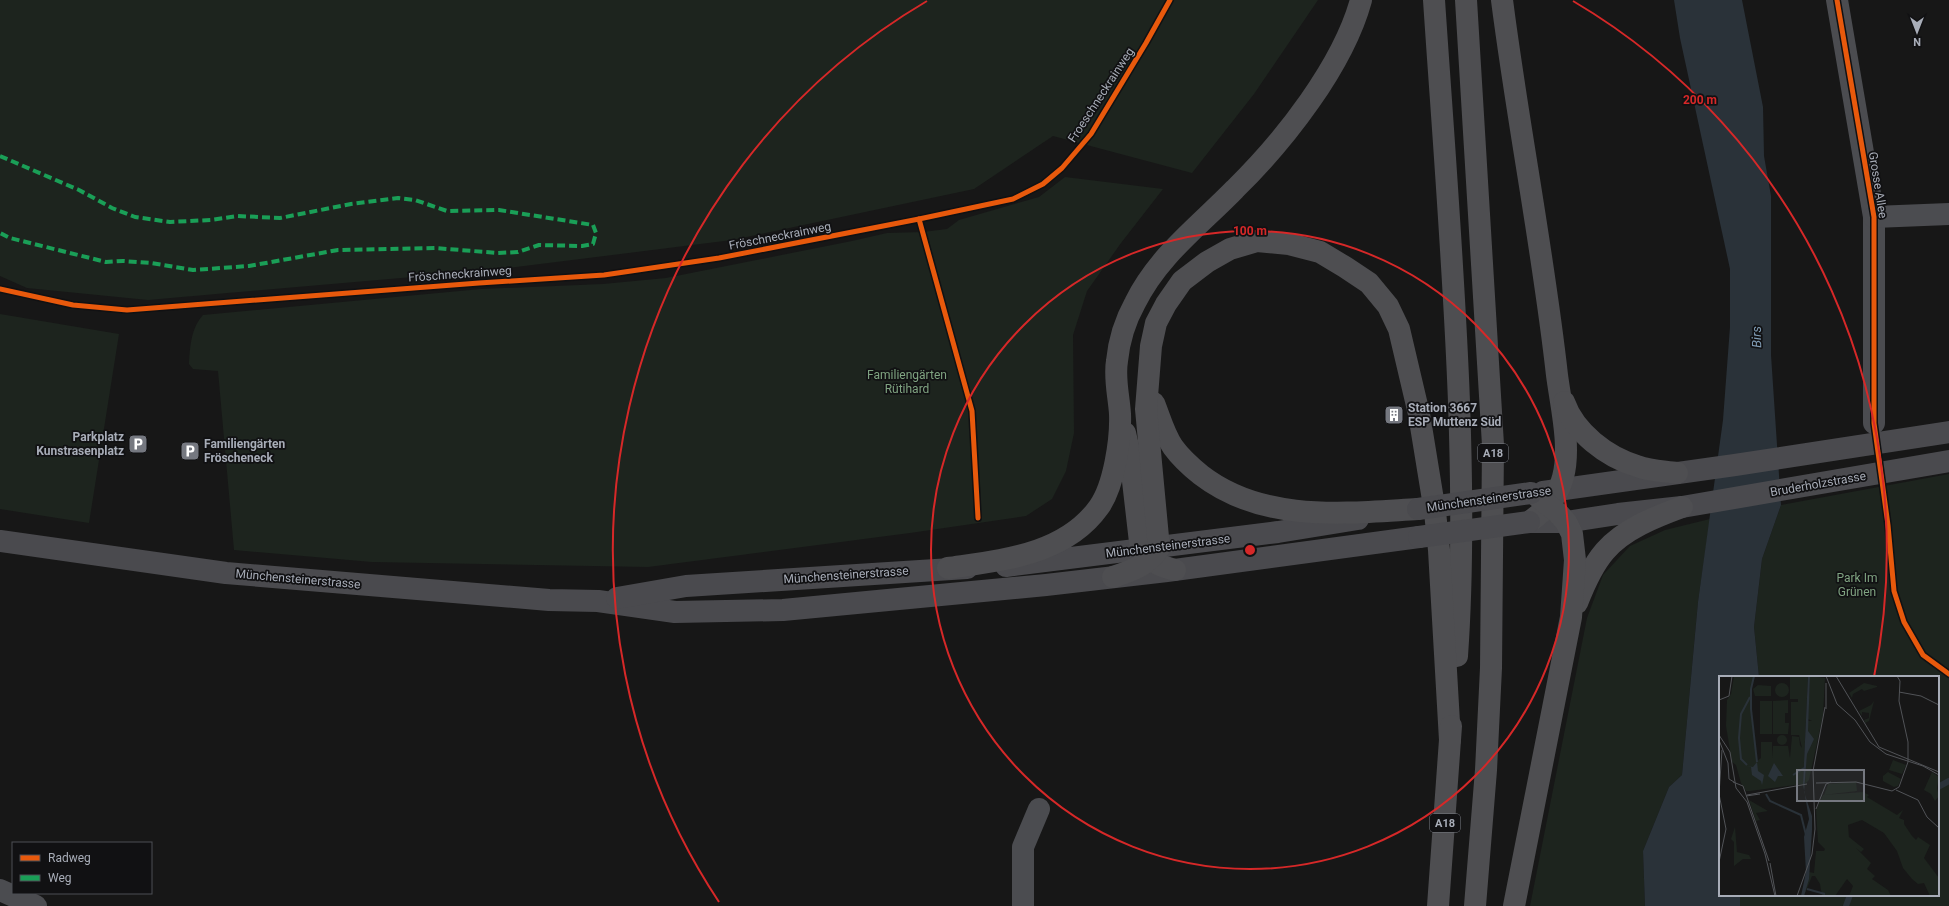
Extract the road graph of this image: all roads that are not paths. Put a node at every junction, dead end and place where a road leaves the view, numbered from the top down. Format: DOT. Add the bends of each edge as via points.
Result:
graph roads {
  1 [pos="1361,0"];
  2 [pos="1434,0"];
  3 [pos="1466,0"];
  4 [pos="1502,0"];
  5 [pos="1837,0"];
  6 [pos="1949,214"];
  7 [pos="1874,217"];
  8 [pos="1149,379"];
  9 [pos="1558,385"];
  10 [pos="1120,417"];
  11 [pos="1874,423"];
  12 [pos="1949,432"];
  13 [pos="1949,462"];
  14 [pos="1677,473"];
  15 [pos="1531,493"];
  16 [pos="1554,497"];
  17 [pos="1734,499"];
  18 [pos="1682,507"];
  19 [pos="1418,509"];
  20 [pos="1529,522"];
  21 [pos="1566,522"];
  22 [pos="0,541"];
  23 [pos="1150,553"];
  24 [pos="948,568"];
  25 [pos="1175,570"];
  26 [pos="1113,577"];
  27 [pos="598,601"];
  28 [pos="1571,617"];
  29 [pos="1450,740"];
  30 [pos="1040,809"];
  31 [pos="0,890"];
  32 [pos="36,906"];
  33 [pos="1022,906"];
  34 [pos="1438,906"];
  35 [pos="1475,906"];
  36 [pos="1514,906"];
  1 -- 10 [label="highway" via="1355,23 1326,75 1290,127 1236,189 1162,260 1144,285 1124,327 1116,363"];
  2 -- 29 [label="highway, A18" via="1456,325 1461,476 1461,600"];
  3 -- 35 [label="highway, A18" via="1493,445 1491,668 1486,778"];
  4 -- 9 [label="highway"];
  5 -- 7 [label="street, Grosse Allee"];
  6 -- 7 [label="street"];
  7 -- 11 [label="street, Grosse Allee"];
  8 -- 19 [label="highway" via="1154,403 1174,448 1191,467 1224,490 1266,506 1316,512"];
  8 -- 23 [label="highway" via="1146,409"];
  8 -- 29 [label="highway" via="1151,346 1156,323 1166,304 1182,282 1207,262 1230,249 1257,241 1289,244 1320,252 1369,282 1388,306 1399,329 1419,414 1439,550"];
  9 -- 14 [label="highway" via="1576,424 1589,438 1617,459 1652,470"];
  9 -- 16 [label="highway" via="1566,450 1563,477"];
  10 -- 23 [label="highway" via="1130,455 1140,542"];
  10 -- 24 [label="highway" via="1117,454 1110,482 1100,506 1084,524 1067,538 1035,552 1007,560"];
  12 -- 14 [label="main road, Münchensteinerstrasse"];
  13 -- 17 [label="main road, Bruderholzstrasse"];
  14 -- 16 [label="main road, Münchensteinerstrasse" via="1619,480"];
  15 -- 16 [label="highway"];
  15 -- 19 [label="main road, Münchensteinerstrasse, bridge"];
  16 -- 20 [label="highway"];
  16 -- 21 [label="highway"];
  17 -- 18 [label="main road, Münchensteinerstrasse"];
  18 -- 21 [label="main road, Münchensteinerstrasse"];
  18 -- 28 [label="highway" via="1655,518 1605,550 1592,568"];
  19 -- 23 [label="main road, Münchensteinerstrasse"];
  20 -- 21 [label="main road, Münchensteinerstrasse"];
  20 -- 25 [label="main road, Münchensteinerstrasse, bridge"];
  21 -- 28 [label="highway" via="1572,534 1574,547"];
  22 -- 27 [label="main road, Münchensteinerstrasse" via="226,573 549,600"];
  23 -- 24 [label="main road, Münchensteinerstrasse" via="1007,566"];
  23 -- 25 [label="highway" via="1159,566"];
  23 -- 26 [label="highway" via="1133,570"];
  24 -- 27 [label="main road, Münchensteinerstrasse" via="686,586"];
  25 -- 26 [label="main road, Münchensteinerstrasse"];
  26 -- 27 [label="main road, Münchensteinerstrasse" via="783,610 675,612"];
  28 -- 36 [label="highway"];
  29 -- 34 [label="highway, A18"];
  30 -- 33 [label="street" via="1023,847"];
  31 -- 32 [label="street"];
}
